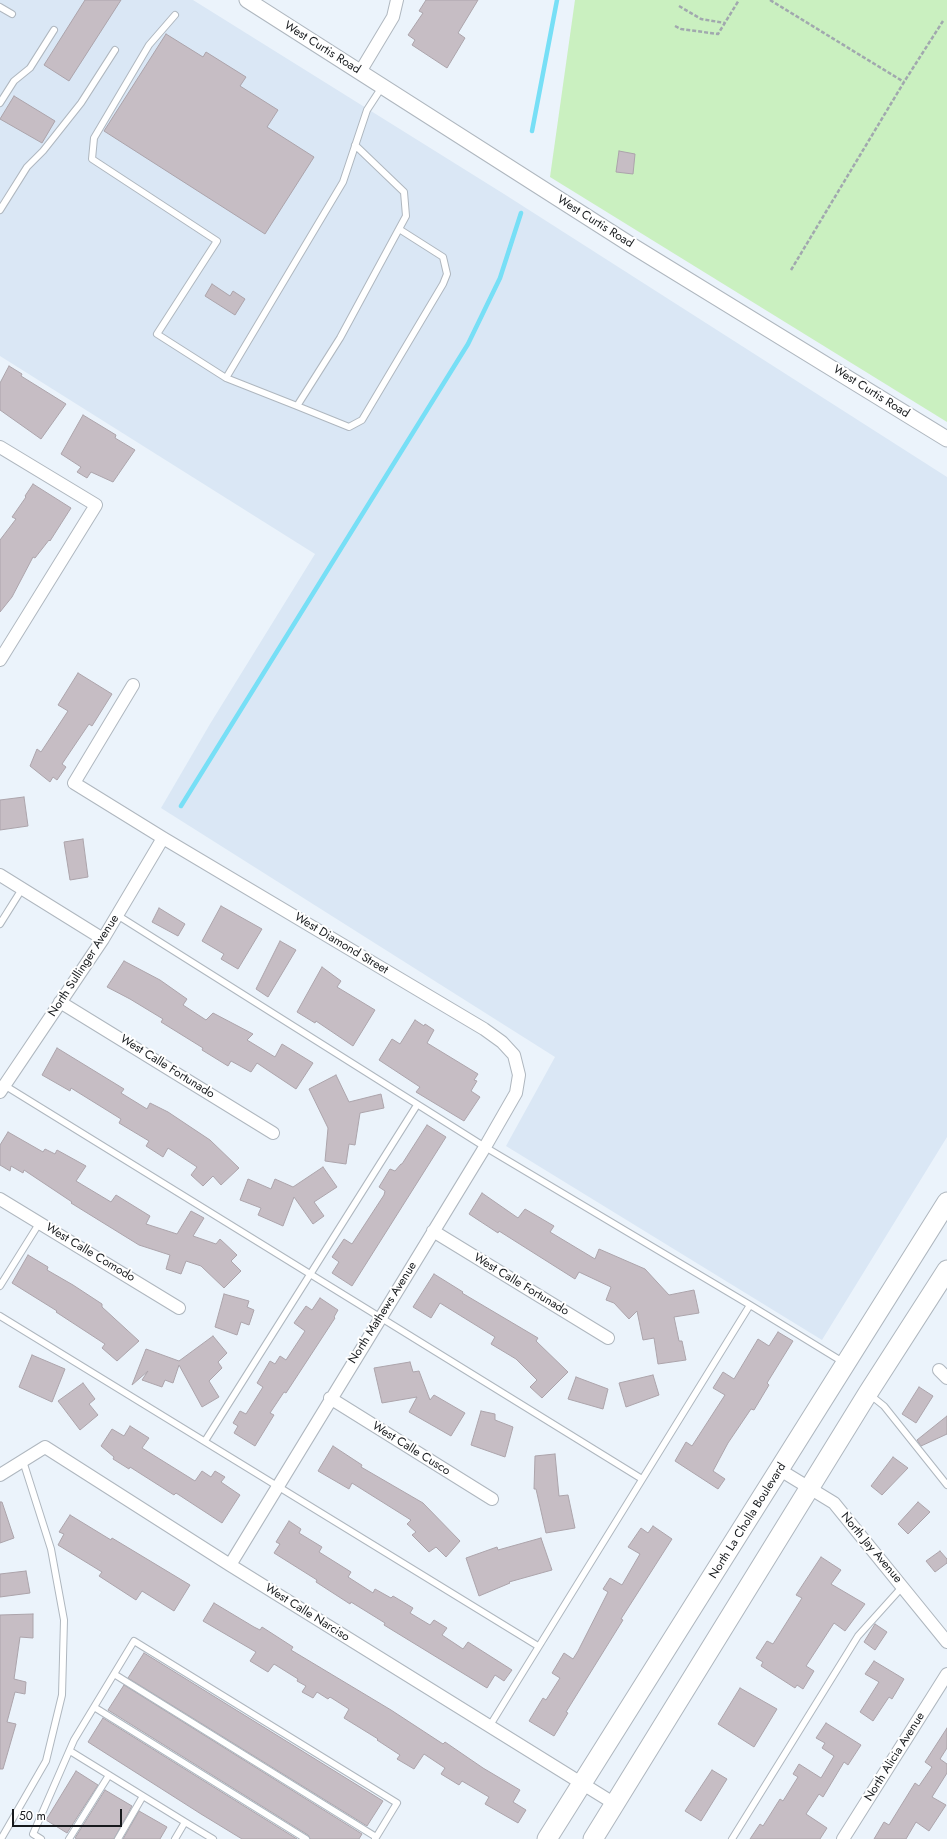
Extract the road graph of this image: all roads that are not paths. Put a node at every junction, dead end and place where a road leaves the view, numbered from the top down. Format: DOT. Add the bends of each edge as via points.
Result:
graph roads {
  1 [pos="246,0"];
  2 [pos="397,0"];
  3 [pos="0,7"];
  4 [pos="12,14"];
  5 [pos="175,15"];
  6 [pos="54,30"];
  7 [pos="115,50"];
  8 [pos="360,72"];
  9 [pos="382,87"];
  10 [pos="0,103"];
  11 [pos="355,145"];
  12 [pos="0,210"];
  13 [pos="399,229"];
  14 [pos="226,378"];
  15 [pos="297,406"];
  16 [pos="947,439"];
  17 [pos="0,446"];
  18 [pos="0,660"];
  19 [pos="133,685"];
  20 [pos="164,838"];
  21 [pos="0,875"];
  22 [pos="22,888"];
  23 [pos="117,915"];
  24 [pos="0,924"];
  25 [pos="103,939"];
  26 [pos="60,1002"];
  27 [pos="514,1055"];
  28 [pos="2,1089"];
  29 [pos="417,1105"];
  30 [pos="273,1133"];
  31 [pos="485,1147"];
  32 [pos="0,1199"];
  33 [pos="947,1202"];
  34 [pos="40,1222"];
  35 [pos="433,1231"];
  36 [pos="310,1274"];
  37 [pos="944,1280"];
  38 [pos="0,1286"];
  39 [pos="750,1305"];
  40 [pos="179,1308"];
  41 [pos="0,1316"];
  42 [pos="380,1318"];
  43 [pos="608,1338"];
  44 [pos="847,1364"];
  45 [pos="868,1393"];
  46 [pos="330,1398"];
  47 [pos="205,1441"];
  48 [pos="23,1461"];
  49 [pos="780,1470"];
  50 [pos="0,1475"];
  51 [pos="642,1479"];
  52 [pos="947,1485"];
  53 [pos="278,1486"];
  54 [pos="810,1489"];
  55 [pos="492,1499"];
  56 [pos="230,1565"];
  57 [pos="903,1586"];
  58 [pos="947,1642"];
  59 [pos="538,1646"];
  60 [pos="114,1674"];
  61 [pos="947,1674"];
  62 [pos="94,1707"];
  63 [pos="489,1727"];
  64 [pos="70,1751"];
  65 [pos="109,1775"];
  66 [pos="584,1783"];
  67 [pos="143,1796"];
  68 [pos="615,1804"];
  69 [pos="185,1822"];
  70 [pos="375,1838"];
  71 [pos="1,1839"];
  72 [pos="41,1839"];
  73 [pos="69,1839"];
  74 [pos="118,1839"];
  75 [pos="175,1839"];
  76 [pos="213,1839"];
  77 [pos="306,1839"];
  78 [pos="548,1839"];
  79 [pos="593,1839"];
  80 [pos="732,1839"];
  81 [pos="843,1839"];
  1 -- 8 [label="street, West Curtis Road"];
  2 -- 8 [label="street" via="393,17"];
  3 -- 4 [label="lane"];
  5 -- 14 [label="lane" via="149,45 94,138 92,159 217,241 157,334"];
  6 -- 10 [label="lane" via="30,68 14,81"];
  7 -- 12 [label="lane" via="81,103 27,167"];
  8 -- 9 [label="street, West Curtis Road"];
  9 -- 11 [label="lane" via="367,110"];
  9 -- 16 [label="street, West Curtis Road" via="631,245"];
  11 -- 13 [label="lane" via="404,192 406,216"];
  11 -- 14 [label="lane" via="343,182"];
  13 -- 15 [label="lane" via="340,338"];
  13 -- 15 [label="lane" via="443,257 447,274 443,284 362,420 349,427"];
  14 -- 15 [label="lane"];
  17 -- 18 [label="street" via="96,505"];
  19 -- 20 [label="street, West Diamond Street" via="74,783"];
  20 -- 23 [label="street, North Sullinger Avenue"];
  20 -- 27 [label="street, West Diamond Street" via="484,1029"];
  21 -- 22 [label="street"];
  22 -- 24 [label="lane"];
  22 -- 25 [label="street"];
  23 -- 25 [label="street, North Sullinger Avenue"];
  23 -- 29 [label="lane"];
  25 -- 26 [label="street, North Sullinger Avenue"];
  26 -- 28 [label="street, North Sullinger Avenue"];
  26 -- 30 [label="street, West Calle Fortunado"];
  27 -- 31 [label="street, North Mathews Avenue" via="520,1075 516,1093"];
  28 -- 36 [label="lane"];
  29 -- 31 [label="lane"];
  29 -- 36 [label="lane"];
  31 -- 35 [label="street, North Mathews Avenue"];
  31 -- 39 [label="lane"];
  32 -- 34 [label="street, West Calle Comodo"];
  33 -- 44 [label="main road, North La Cholla Boulevard"];
  34 -- 38 [label="lane"];
  34 -- 40 [label="street, West Calle Comodo"];
  35 -- 42 [label="street, North Mathews Avenue"];
  35 -- 43 [label="street, West Calle Fortunado"];
  36 -- 42 [label="lane"];
  36 -- 47 [label="lane"];
  37 -- 45 [label="main road"];
  39 -- 44 [label="lane"];
  39 -- 51 [label="lane"];
  41 -- 47 [label="lane"];
  42 -- 46 [label="street, North Mathews Avenue"];
  42 -- 51 [label="lane"];
  44 -- 49 [label="main road, North La Cholla Boulevard"];
  45 -- 52 [label="lane" via="884,1406"];
  45 -- 54 [label="main road"];
  46 -- 53 [label="street, North Mathews Avenue"];
  46 -- 55 [label="street, West Calle Cusco"];
  47 -- 53 [label="lane"];
  48 -- 50 [label="street, West Calle Narciso"];
  48 -- 56 [label="street, West Calle Narciso" via="45,1447"];
  48 -- 71 [label="lane" via="51,1549 64,1620 62,1695 46,1761"];
  49 -- 54 [label="street, North Jay Avenue"];
  49 -- 66 [label="main road, North La Cholla Boulevard"];
  51 -- 59 [label="lane"];
  53 -- 56 [label="street, North Mathews Avenue"];
  53 -- 59 [label="lane"];
  54 -- 57 [label="street, North Jay Avenue" via="834,1503"];
  54 -- 68 [label="main road"];
  56 -- 63 [label="street, West Calle Narciso"];
  57 -- 58 [label="street, North Jay Avenue"];
  57 -- 80 [label="lane" via="858,1636"];
  59 -- 63 [label="lane"];
  60 -- 62 [label="lane"];
  60 -- 70 [label="lane"];
  60 -- 70 [label="lane" via="134,1641 384,1794 397,1803"];
  61 -- 81 [label="street, North Alicia Avenue"];
  62 -- 64 [label="lane"];
  62 -- 77 [label="lane"];
  63 -- 66 [label="street, West Calle Narciso"];
  64 -- 65 [label="lane"];
  64 -- 72 [label="lane" via="33,1834"];
  65 -- 67 [label="lane"];
  65 -- 73 [label="lane"];
  66 -- 68 [label="street, West Calle Narciso"];
  66 -- 78 [label="main road, North La Cholla Boulevard"];
  67 -- 69 [label="lane"];
  67 -- 74 [label="lane"];
  68 -- 79 [label="main road"];
  69 -- 75 [label="lane"];
  69 -- 76 [label="lane"];
}
